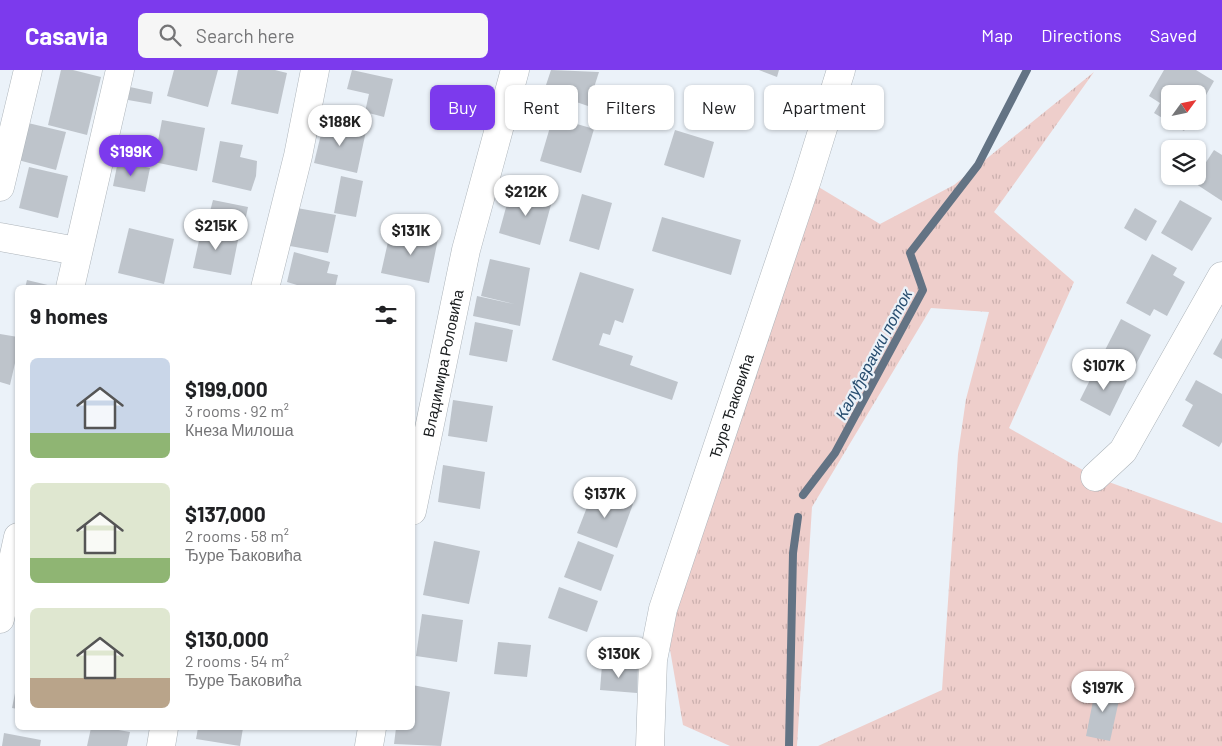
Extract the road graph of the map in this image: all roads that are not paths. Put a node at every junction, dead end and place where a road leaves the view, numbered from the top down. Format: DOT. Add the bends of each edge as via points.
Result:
graph roads {
  1 [pos="28,70"];
  2 [pos="120,70"];
  3 [pos="315,70"];
  4 [pos="515,70"];
  5 [pos="841,70"];
  6 [pos="0,187"];
  7 [pos="0,237"];
  8 [pos="77,251"];
  9 [pos="1222,276"];
  10 [pos="71,285"];
  11 [pos="266,285"];
  12 [pos="1095,477"];
  13 [pos="415,496"];
  14 [pos="15,550"];
  15 [pos="0,619"];
  16 [pos="164,730"];
  17 [pos="372,730"];
  18 [pos="161,746"];
  19 [pos="368,746"];
  20 [pos="650,746"];
  1 -- 6 [label="street"];
  2 -- 8 [label="street"];
  3 -- 11 [label="street" via="298,156"];
  4 -- 13 [label="street, Владимира Роловића" via="466,250"];
  5 -- 20 [label="street, Ђуре Ђаковића" via="663,609 653,660"];
  7 -- 8 [label="street"];
  8 -- 10 [label="street"];
  9 -- 12 [label="street" via="1123,451"];
  14 -- 15 [label="street"];
  16 -- 18 [label="street"];
  17 -- 19 [label="street"];
}
